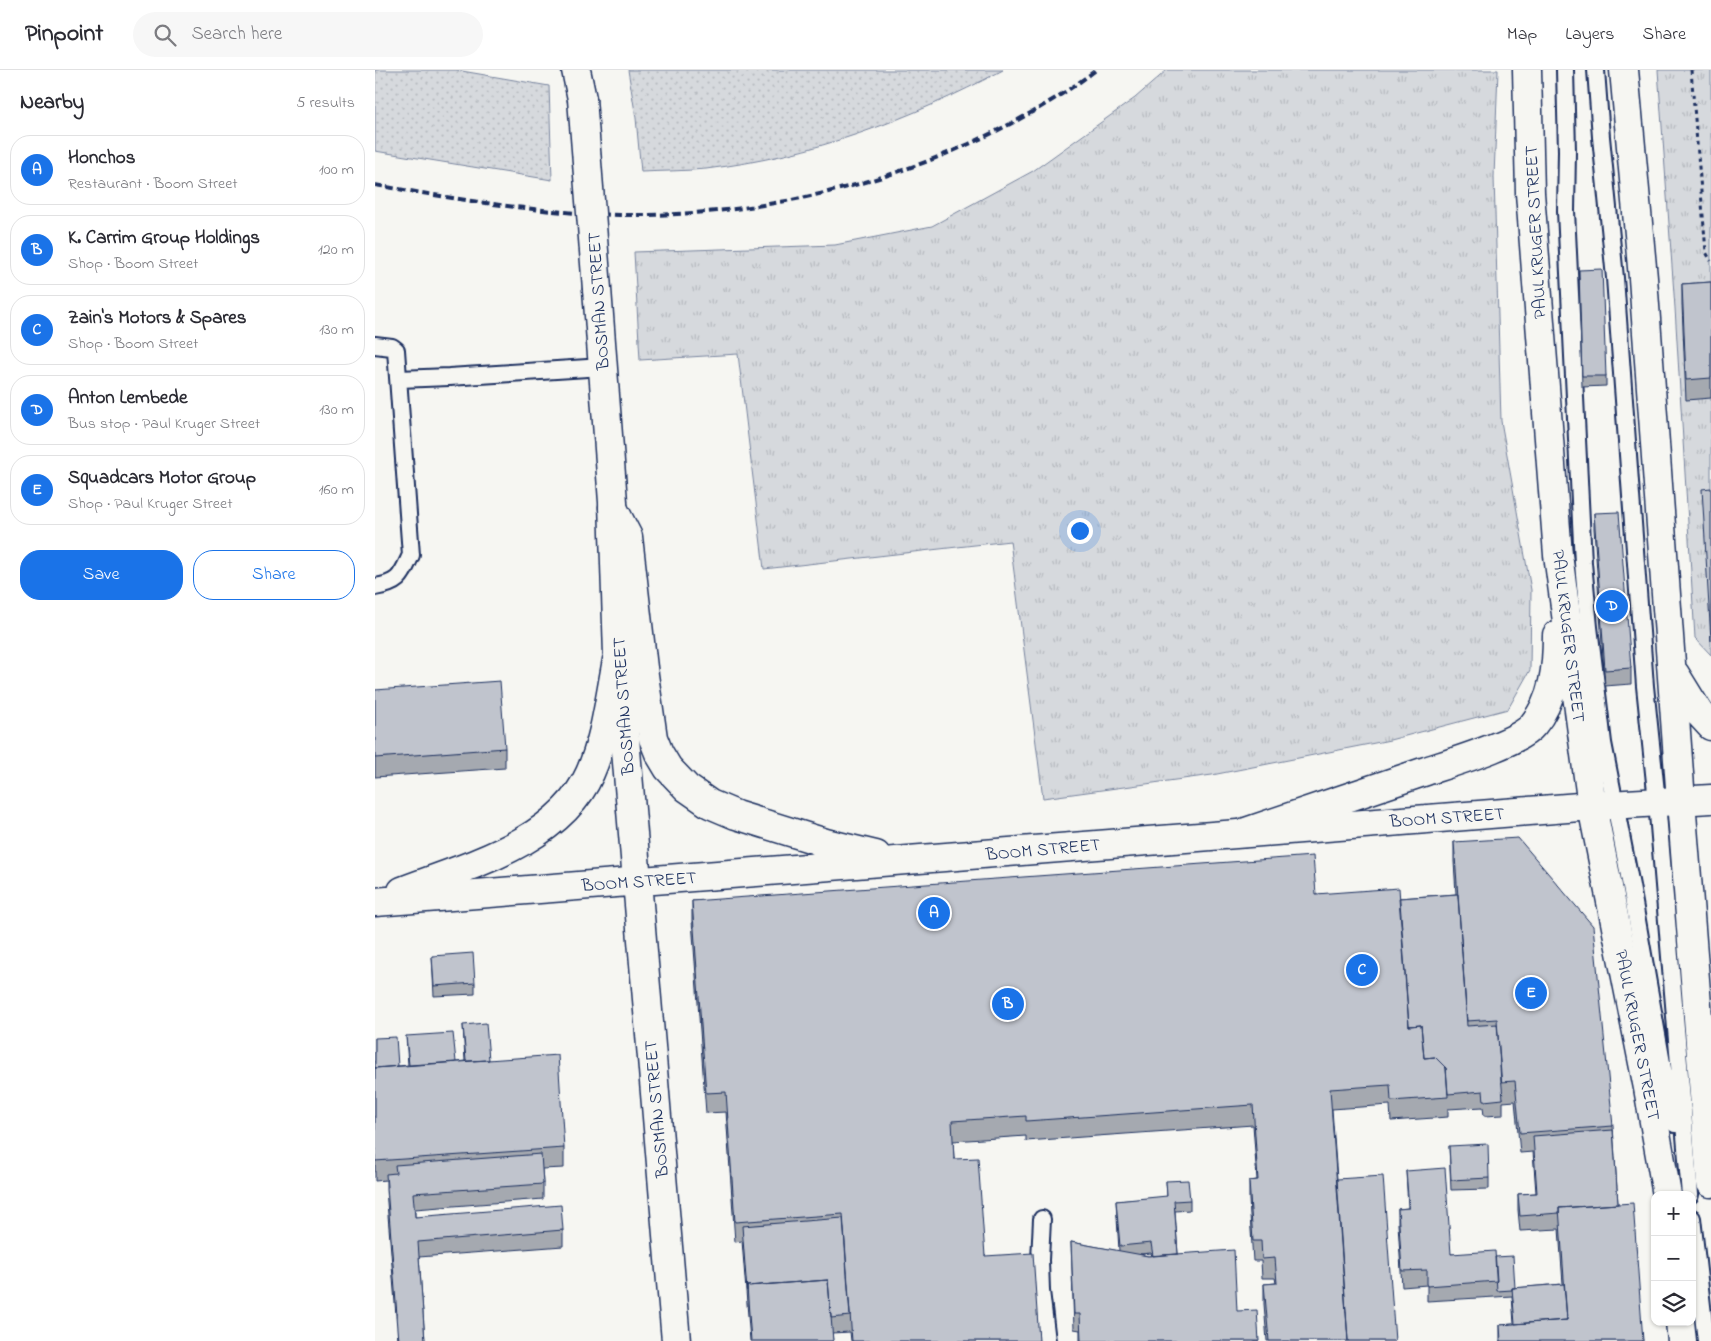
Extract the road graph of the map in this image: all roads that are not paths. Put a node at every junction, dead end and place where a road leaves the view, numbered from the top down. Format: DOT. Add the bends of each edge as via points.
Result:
graph roads {
  1 [pos="576,70"];
  2 [pos="1527,70"];
  3 [pos="1565,70"];
  4 [pos="1597,70"];
  5 [pos="1624,70"];
  6 [pos="375,345"];
  7 [pos="603,367"];
  8 [pos="399,379"];
  9 [pos="613,508"];
  10 [pos="1558,555"];
  11 [pos="375,587"];
  12 [pos="618,656"];
  13 [pos="1673,670"];
  14 [pos="1711,726"];
  15 [pos="1711,799"];
  16 [pos="1669,801"];
  17 [pos="1603,805"];
  18 [pos="1243,833"];
  19 [pos="898,861"];
  20 [pos="637,881"];
  21 [pos="375,901"];
  22 [pos="1687,1170"];
  23 [pos="1711,1183"];
  24 [pos="1666,1191"];
  25 [pos="1690,1191"];
  26 [pos="1043,1219"];
  27 [pos="1694,1236"];
  28 [pos="1680,1326"];
  29 [pos="676,1341"];
  30 [pos="1047,1341"];
  31 [pos="1682,1341"];
  32 [pos="1706,1341"];
  1 -- 7 [label="main road, BOSMAN STREET, bridge" via="582,99"];
  2 -- 10 [label="main road, PAUL KRUGER STREET" via="1530,193"];
  3 -- 17 [label="lane, PAUL KRUGER STREET" via="1566,211 1583,563 1599,709"];
  4 -- 16 [label="lane, PAUL KRUGER STREET" via="1645,686"];
  5 -- 13 [label="main road, PAUL KRUGER STREET"];
  6 -- 8 [label="lane" via="397,350"];
  7 -- 8 [label="lane"];
  7 -- 9 [label="main road, BOSMAN STREET"];
  8 -- 11 [label="lane" via="411,555 401,576 388,585"];
  9 -- 12 [label="main road, BOSMAN STREET"];
  9 -- 19 [label="main road" via="628,537 651,729 668,768 687,788 710,804 736,815"];
  10 -- 17 [label="main road, PAUL KRUGER STREET"];
  10 -- 18 [label="main road" via="1557,656 1550,696 1533,726 1524,734"];
  12 -- 20 [label="main road, BOSMAN STREET"];
  12 -- 21 [label="main road" via="599,748 590,774 562,814 519,844"];
  13 -- 14 [label="main road" via="1699,713"];
  13 -- 16 [label="main road, PAUL KRUGER STREET"];
  15 -- 16 [label="main road, BOOM STREET"];
  16 -- 17 [label="main road, BOOM STREET"];
  16 -- 22 [label="lane, PAUL KRUGER STREET"];
  16 -- 23 [label="main road, PAUL KRUGER STREET"];
  17 -- 18 [label="main road, BOOM STREET"];
  17 -- 22 [label="lane, PAUL KRUGER STREET" via="1631,886 1666,1086"];
  17 -- 24 [label="main road, PAUL KRUGER STREET"];
  18 -- 19 [label="main road, BOOM STREET"];
  19 -- 20 [label="main road, BOOM STREET"];
  20 -- 21 [label="main road, BOOM STREET"];
  20 -- 29 [label="main road, BOSMAN STREET"];
  22 -- 25 [label="lane, PAUL KRUGER STREET"];
  26 -- 30 [label="lane" via="1041,1291"];
  27 -- 32 [label="lane"];
  28 -- 31 [label="main road"];
}
